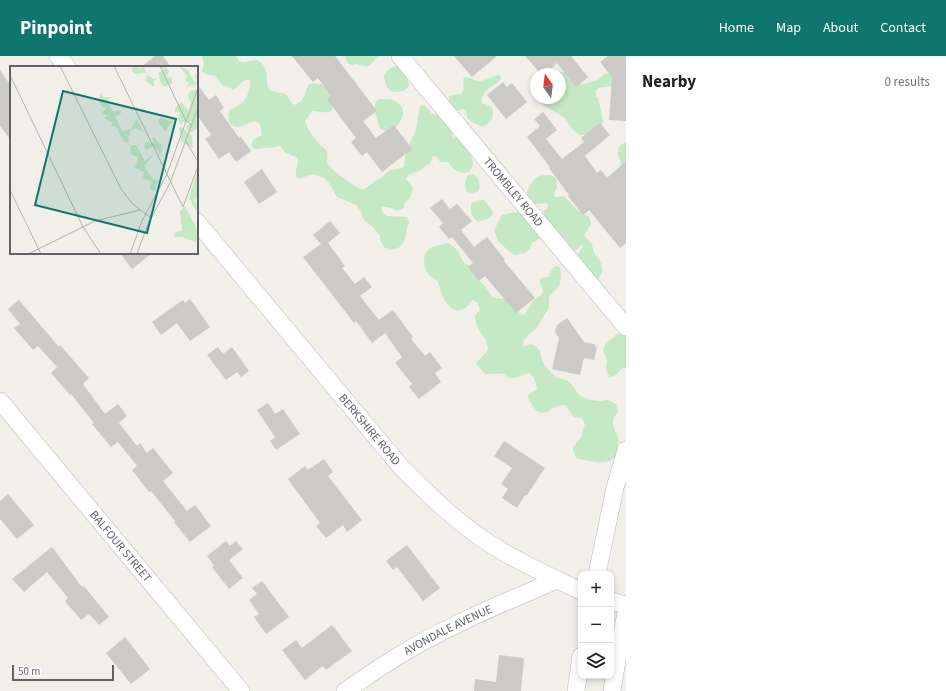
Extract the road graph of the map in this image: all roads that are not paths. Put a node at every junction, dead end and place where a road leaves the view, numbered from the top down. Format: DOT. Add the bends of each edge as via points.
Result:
graph roads {
  1 [pos="58,56"];
  2 [pos="400,56"];
  3 [pos="66,66"];
  4 [pos="198,223"];
  5 [pos="626,327"];
  6 [pos="0,402"];
  7 [pos="626,450"];
  8 [pos="598,571"];
  9 [pos="557,580"];
  10 [pos="578,590"];
  11 [pos="614,602"];
  12 [pos="626,605"];
  13 [pos="626,613"];
  14 [pos="578,677"];
  15 [pos="242,691"];
  16 [pos="345,691"];
  17 [pos="576,691"];
  18 [pos="612,691"];
  1 -- 3 [label="street"];
  2 -- 5 [label="street, TROMBLEY ROAD"];
  4 -- 9 [label="street, BERKSHIRE ROAD" via="401,467 431,497 491,544"];
  6 -- 15 [label="street, BALFOUR STREET"];
  7 -- 8 [label="street" via="615,488"];
  9 -- 10 [label="street, BERKSHIRE ROAD"];
  9 -- 16 [label="street, AVONDALE AVENUE" via="433,636"];
  11 -- 12 [label="street"];
  13 -- 18 [label="street"];
  14 -- 17 [label="street"];
}
